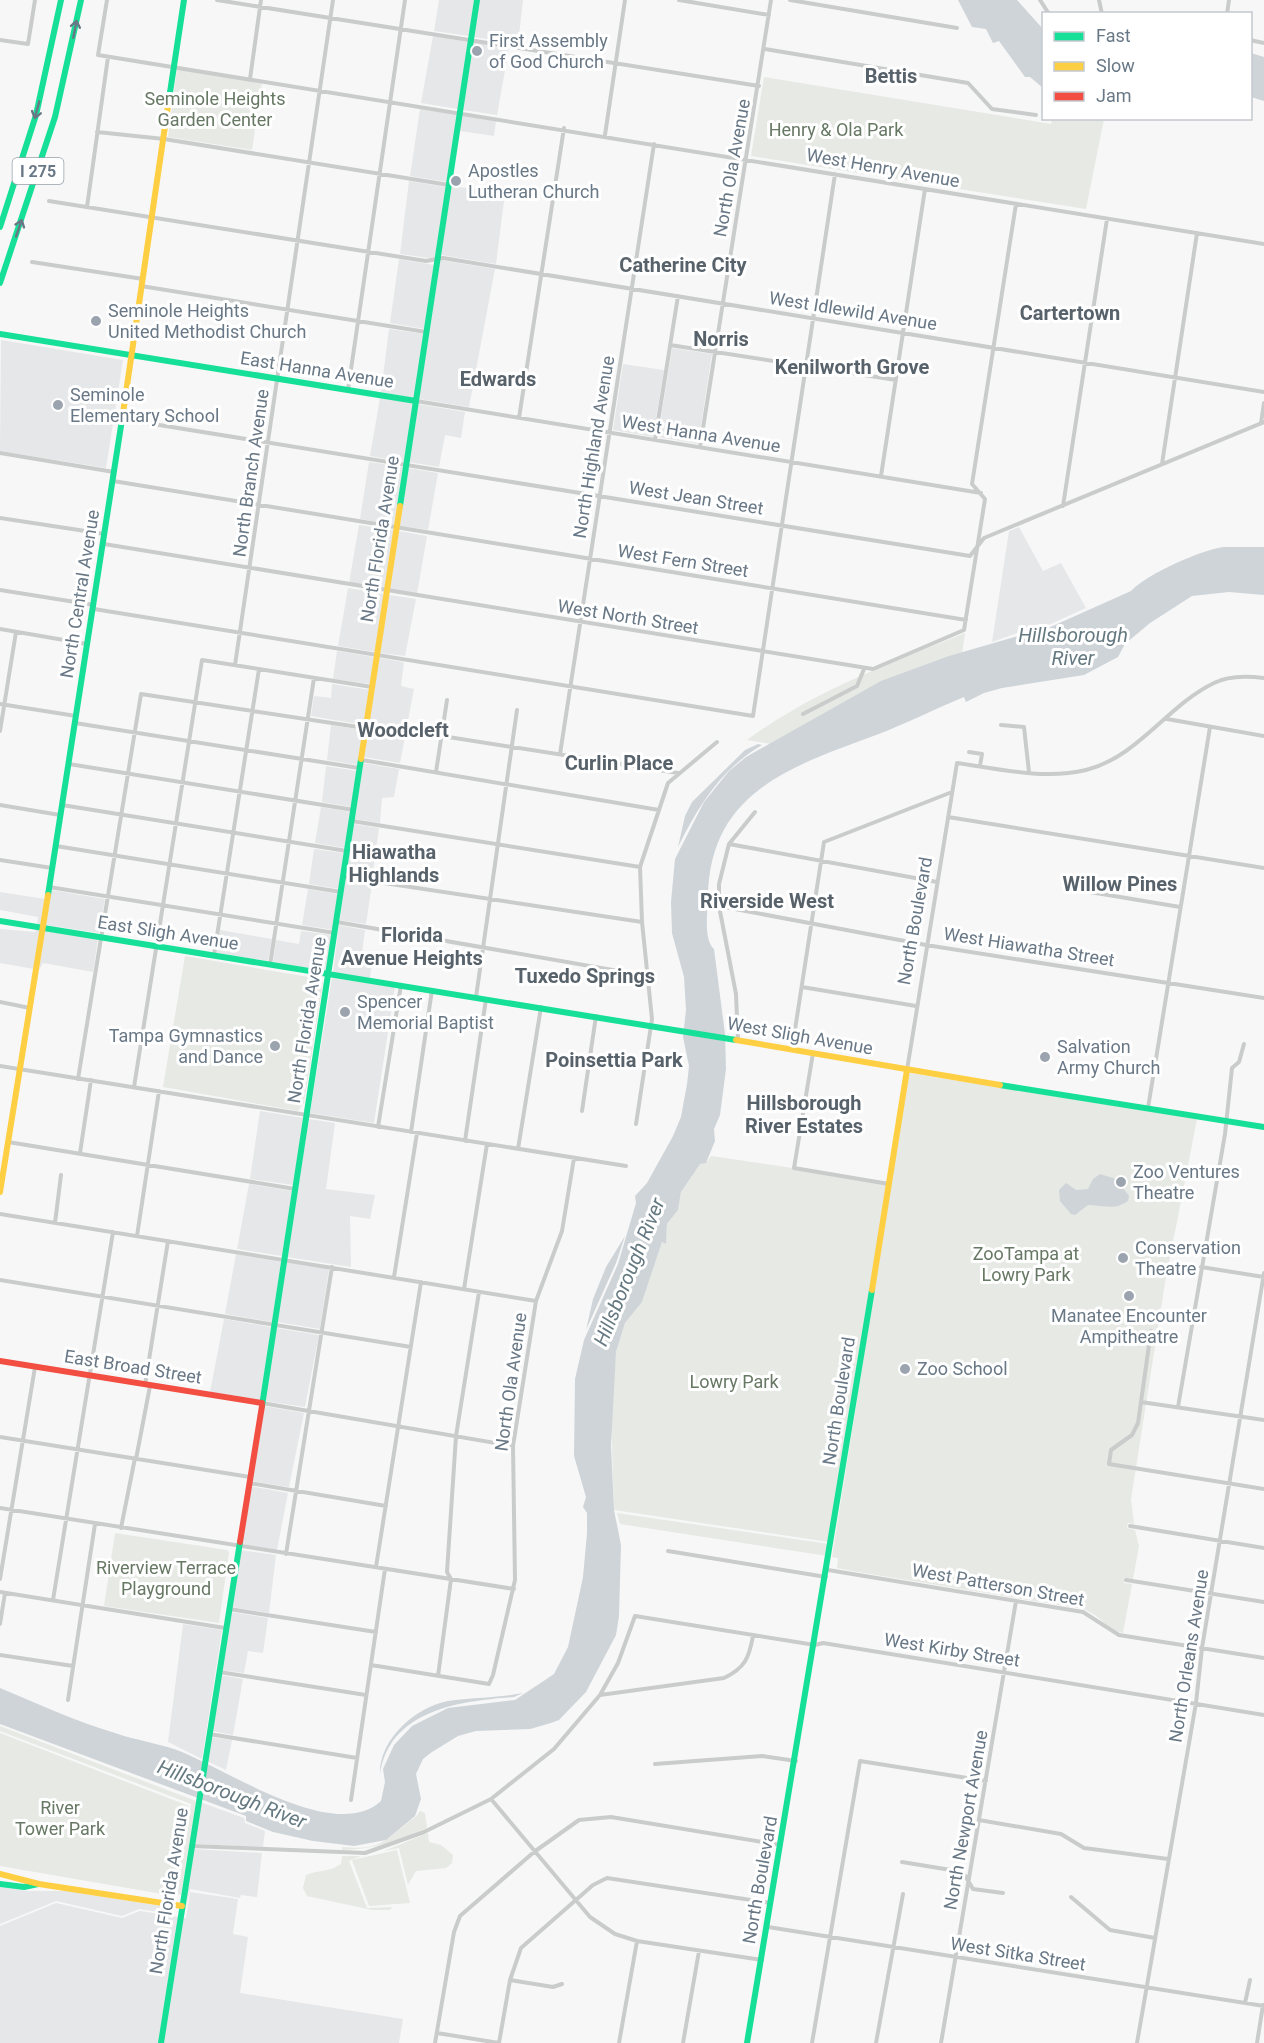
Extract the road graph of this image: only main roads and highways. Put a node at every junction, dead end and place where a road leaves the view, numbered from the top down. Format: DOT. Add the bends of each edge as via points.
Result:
graph roads {
  1 [pos="61,0"];
  2 [pos="81,0"];
  3 [pos="184,0"];
  4 [pos="477,0"];
  5 [pos="0,227"];
  6 [pos="0,283"];
  7 [pos="0,334"];
  8 [pos="131,355"];
  9 [pos="416,401"];
  10 [pos="0,921"];
  11 [pos="43,928"];
  12 [pos="330,975"];
  13 [pos="907,1070"];
  14 [pos="1264,1127"];
  15 [pos="0,1192"];
  16 [pos="0,1361"];
  17 [pos="261,1403"];
  18 [pos="0,1874"];
  19 [pos="0,1884"];
  20 [pos="39,1884"];
  21 [pos="182,1906"];
  22 [pos="160,2043"];
  23 [pos="747,2043"];
  1 -- 5 [label="main road, I 275, one-way" via="36,115"];
  6 -- 2 [label="main road, I 275, one-way" via="55,117"];
  3 -- 8 [label="main road, North Central Avenue"];
  4 -- 9 [label="main road, North Florida Avenue"];
  7 -- 8 [label="main road, East Hanna Avenue"];
  8 -- 9 [label="main road, East Hanna Avenue"];
  8 -- 11 [label="main road, North Central Avenue"];
  9 -- 12 [label="main road, North Florida Avenue"];
  10 -- 11 [label="main road, East Sligh Avenue"];
  11 -- 12 [label="main road, East Sligh Avenue"];
  11 -- 15 [label="main road, North Central Avenue"];
  12 -- 13 [label="main road, West Sligh Avenue"];
  12 -- 17 [label="main road, North Florida Avenue"];
  13 -- 14 [label="main road, West Sligh Avenue"];
  13 -- 23 [label="main road, North Boulevard"];
  16 -- 17 [label="main road, East Broad Street"];
  17 -- 21 [label="main road, North Florida Avenue"];
  18 -- 20 [label="main road"];
  19 -- 20 [label="main road"];
  20 -- 21 [label="main road"];
  21 -- 22 [label="main road, North Florida Avenue"];
}
